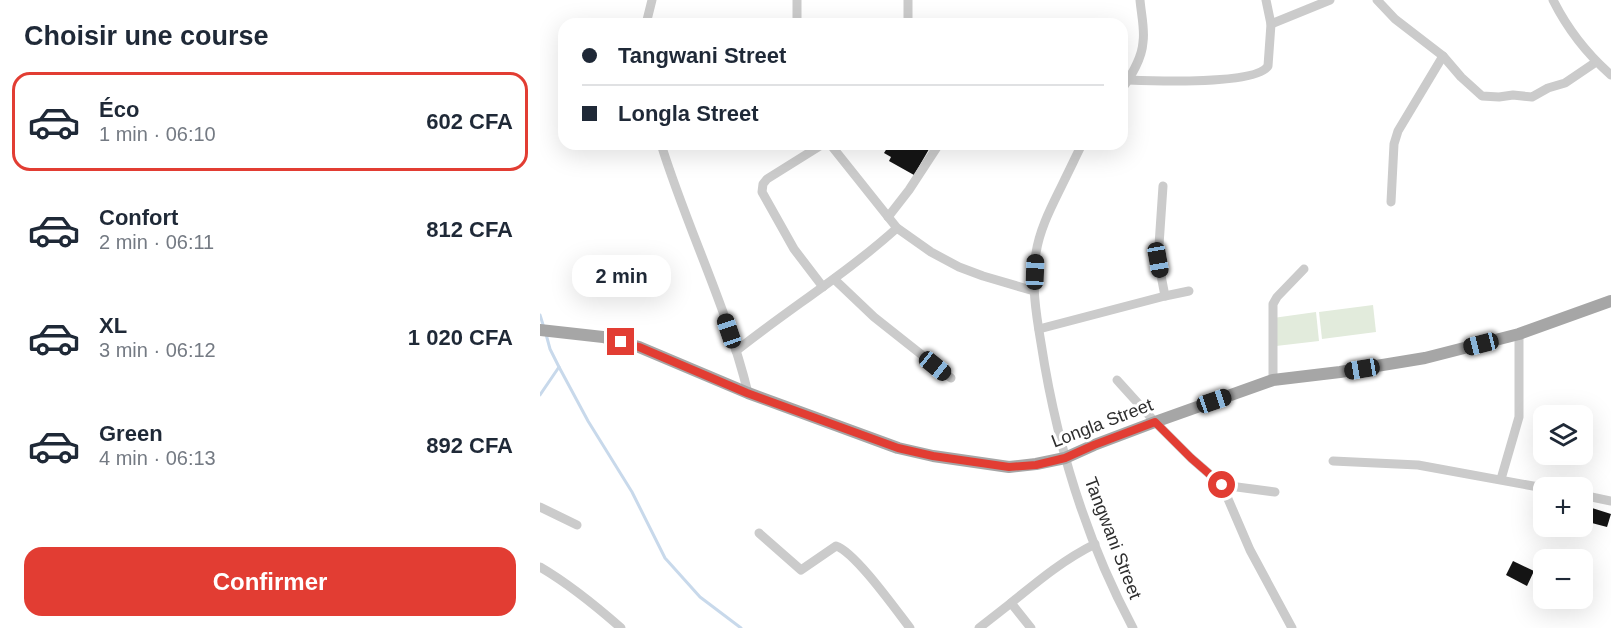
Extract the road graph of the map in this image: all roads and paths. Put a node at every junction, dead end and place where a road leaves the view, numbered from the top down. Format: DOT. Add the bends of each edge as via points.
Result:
graph roads {
  1 [pos="652,0"];
  2 [pos="796,0"];
  3 [pos="909,0"];
  4 [pos="1140,0"];
  5 [pos="1266,0"];
  6 [pos="1330,0"];
  7 [pos="1377,0"];
  8 [pos="1553,0"];
  9 [pos="648,18"];
  10 [pos="796,18"];
  11 [pos="908,18"];
  12 [pos="1271,24"];
  13 [pos="1443,56"];
  14 [pos="1596,62"];
  15 [pos="1611,75"];
  16 [pos="1128,80"];
  17 [pos="663,150"];
  18 [pos="814,150"];
  19 [pos="835,150"];
  20 [pos="935,150"];
  21 [pos="1079,150"];
  22 [pos="1163,186"];
  23 [pos="1391,202"];
  24 [pos="888,217"];
  25 [pos="897,228"];
  26 [pos="1304,269"];
  27 [pos="834,279"];
  28 [pos="823,287"];
  29 [pos="1034,291"];
  30 [pos="1189,291"];
  31 [pos="1165,296"];
  32 [pos="1611,301"];
  33 [pos="1039,329"];
  34 [pos="540,330"];
  35 [pos="1519,334"];
  36 [pos="736,351"];
  37 [pos="951,378"];
  38 [pos="1117,380"];
  39 [pos="1273,380"];
  40 [pos="747,393"];
  41 [pos="1155,422"];
  42 [pos="1065,458"];
  43 [pos="1333,461"];
  44 [pos="1501,479"];
  45 [pos="1222,485"];
  46 [pos="1533,486"];
  47 [pos="1275,492"];
  48 [pos="1593,497"];
  49 [pos="1611,501"];
  50 [pos="540,507"];
  51 [pos="577,525"];
  52 [pos="759,533"];
  53 [pos="1095,544"];
  54 [pos="540,567"];
  55 [pos="1011,603"];
  56 [pos="621,628"];
  57 [pos="910,628"];
  58 [pos="980,628"];
  59 [pos="1031,628"];
  60 [pos="1133,628"];
  61 [pos="1292,628"];
  1 -- 9 [label="street"];
  2 -- 10 [label="street"];
  3 -- 11 [label="street"];
  4 -- 16 [label="street" via="1144,41"];
  5 -- 12 [label="street"];
  6 -- 12 [label="street"];
  7 -- 13 [label="street"];
  8 -- 14 [label="street"];
  12 -- 16 [label="street" via="1269,66 1261,73 1192,81"];
  13 -- 14 [label="street" via="1482,96 1499,97 1532,97 1565,83"];
  13 -- 23 [label="street" via="1398,131"];
  14 -- 15 [label="street"];
  17 -- 36 [label="street"];
  18 -- 28 [label="street" via="767,179 762,192 794,249"];
  19 -- 24 [label="street"];
  20 -- 24 [label="street"];
  21 -- 29 [label="street, Tangwani Street" via="1039,238"];
  22 -- 31 [label="street" via="1158,260"];
  24 -- 25 [label="street"];
  25 -- 27 [label="street"];
  25 -- 29 [label="street" via="959,267"];
  26 -- 39 [label="street" via="1273,304"];
  27 -- 28 [label="street"];
  27 -- 37 [label="street" via="874,317"];
  28 -- 36 [label="street"];
  29 -- 33 [label="street, Tangwani Street"];
  30 -- 31 [label="street"];
  31 -- 33 [label="street"];
  32 -- 35 [label="main road, Longla Street"];
  33 -- 42 [label="street, Tangwani Street"];
  34 -- 40 [label="main road, Longla Street" via="603,337 639,347"];
  35 -- 39 [label="main road, Longla Street" via="1425,358"];
  35 -- 44 [label="street" via="1519,417"];
  36 -- 40 [label="street"];
  38 -- 41 [label="street"];
  39 -- 41 [label="main road, Longla Street"];
  40 -- 42 [label="main road, Longla Street" via="898,448 933,456 1009,467"];
  41 -- 42 [label="main road, Longla Street"];
  41 -- 45 [label="street"];
  42 -- 53 [label="street, Tangwani Street"];
  43 -- 44 [label="street" via="1418,465"];
  44 -- 46 [label="street"];
  45 -- 47 [label="street"];
  45 -- 61 [label="street" via="1250,550"];
  48 -- 49 [label="street"];
  50 -- 51 [label="street"];
  52 -- 57 [label="street" via="801,570 836,546 842,548"];
  53 -- 55 [label="street" via="1050,570"];
  53 -- 60 [label="street, Tangwani Street"];
  54 -- 56 [label="street"];
  55 -- 58 [label="street"];
  55 -- 59 [label="street"];
}
